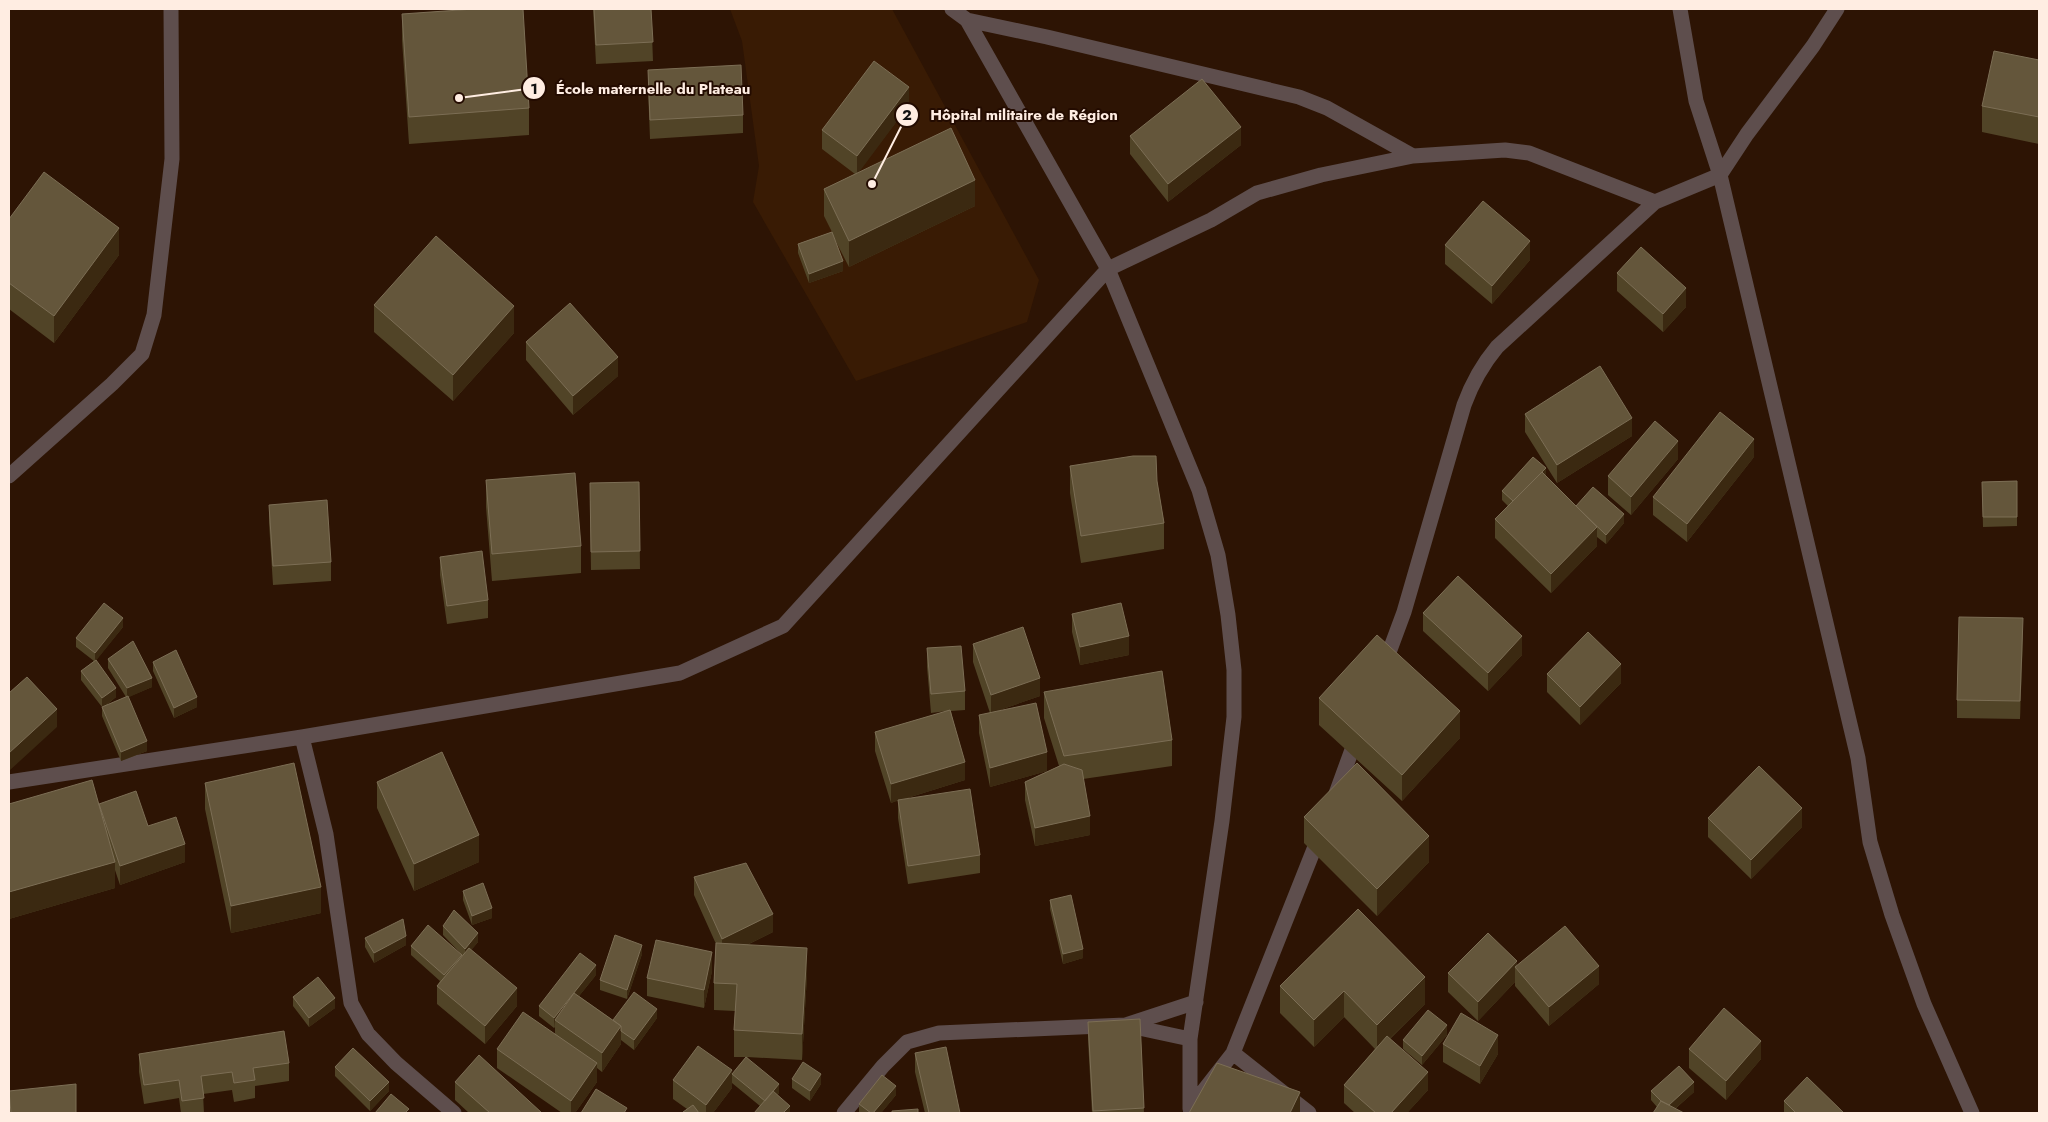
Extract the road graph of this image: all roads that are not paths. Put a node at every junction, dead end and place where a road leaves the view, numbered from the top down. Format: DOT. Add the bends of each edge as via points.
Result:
graph roads {
  1 [pos="171,9"];
  2 [pos="952,9"];
  3 [pos="1680,9"];
  4 [pos="1837,9"];
  5 [pos="967,20"];
  6 [pos="1413,156"];
  7 [pos="1720,176"];
  8 [pos="1654,202"];
  9 [pos="1108,269"];
  10 [pos="9,476"];
  11 [pos="1380,676"];
  12 [pos="1363,722"];
  13 [pos="302,738"];
  14 [pos="9,782"];
  15 [pos="1196,1002"];
  16 [pos="1125,1025"];
  17 [pos="1190,1039"];
  18 [pos="1233,1053"];
  19 [pos="1190,1110"];
  20 [pos="454,1113"];
  21 [pos="844,1113"];
  22 [pos="1309,1113"];
  23 [pos="1972,1113"];
  1 -- 10 [label="street" via="172,159 154,315 142,354"];
  2 -- 5 [label="street"];
  3 -- 7 [label="street" via="1696,101"];
  4 -- 7 [label="street"];
  5 -- 6 [label="street" via="1299,96"];
  5 -- 9 [label="street"];
  6 -- 8 [label="street" via="1483,150 1529,153"];
  6 -- 9 [label="street" via="1322,175 1257,194 1211,220"];
  7 -- 8 [label="street"];
  7 -- 23 [label="street" via="1858,758 1870,842 1924,1004"];
  8 -- 11 [label="street" via="1497,347 1484,363 1472,384 1404,612"];
  9 -- 13 [label="street" via="783,626 680,673"];
  9 -- 15 [label="street" via="1200,490 1218,555 1228,614 1234,670 1234,717"];
  12 -- 18 [label="street"];
  13 -- 14 [label="street"];
  13 -- 20 [label="street" via="326,834 351,1003 368,1034"];
  15 -- 16 [label="street"];
  15 -- 17 [label="street"];
  16 -- 17 [label="street"];
  16 -- 21 [label="street" via="939,1033 907,1042"];
  17 -- 19 [label="street"];
  18 -- 19 [label="street"];
  18 -- 22 [label="street"];
}
